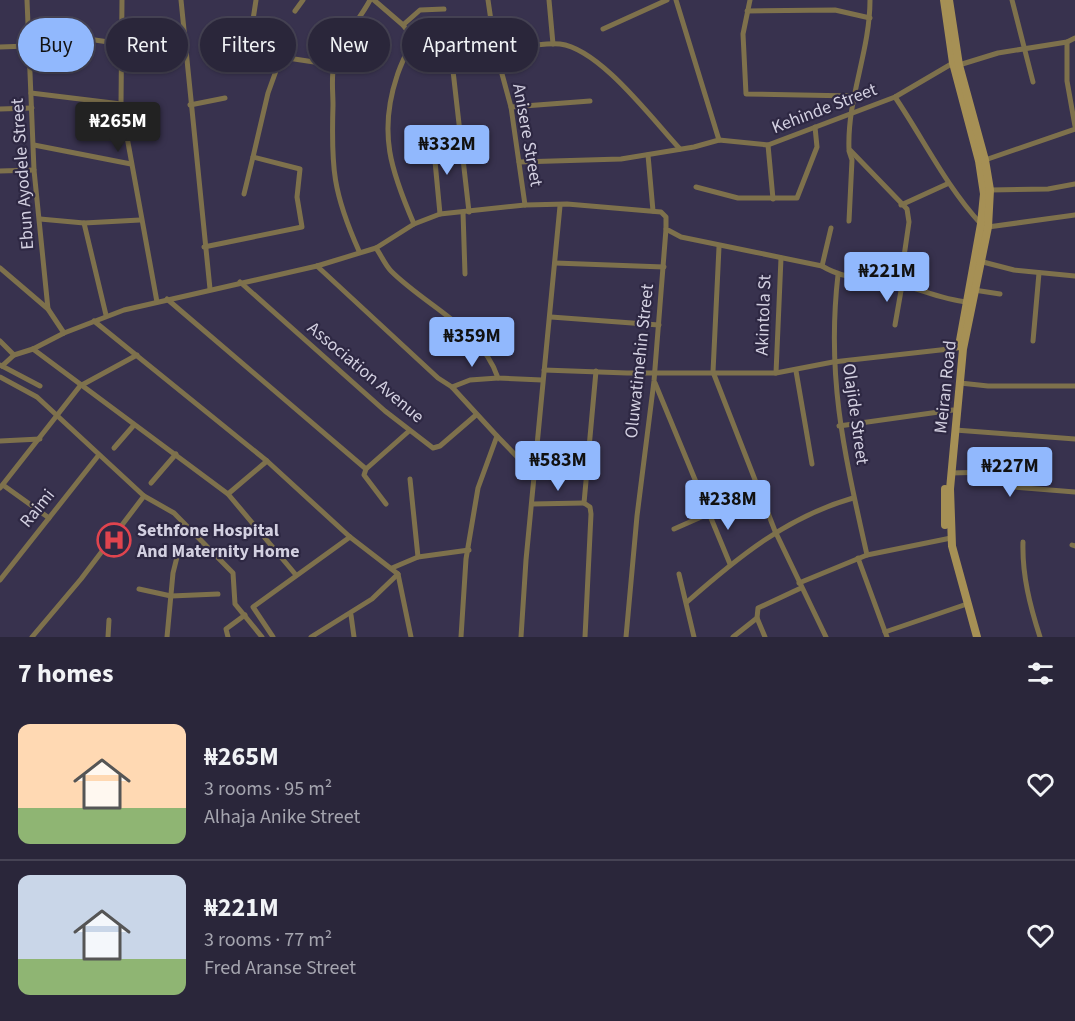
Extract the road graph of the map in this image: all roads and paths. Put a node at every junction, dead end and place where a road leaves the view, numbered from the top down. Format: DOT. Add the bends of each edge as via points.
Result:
graph roads {
  1 [pos="27,0"];
  2 [pos="122,0"];
  3 [pos="181,0"];
  4 [pos="256,0"];
  5 [pos="303,0"];
  6 [pos="372,0"];
  7 [pos="488,0"];
  8 [pos="549,0"];
  9 [pos="667,0"];
  10 [pos="676,0"];
  11 [pos="750,0"];
  12 [pos="870,0"];
  13 [pos="944,0"];
  14 [pos="949,0"];
  15 [pos="1012,0"];
  16 [pos="444,9"];
  17 [pos="295,11"];
  18 [pos="747,11"];
  19 [pos="27,18"];
  20 [pos="122,18"];
  21 [pos="253,18"];
  22 [pos="360,18"];
  23 [pos="411,18"];
  24 [pos="491,18"];
  25 [pos="870,18"];
  26 [pos="402,23"];
  27 [pos="603,29"];
  28 [pos="1075,38"];
  29 [pos="1068,42"];
  30 [pos="553,44"];
  31 [pos="18,46"];
  32 [pos="538,46"];
  33 [pos="0,47"];
  34 [pos="1026,49"];
  35 [pos="308,60"];
  36 [pos="956,64"];
  37 [pos="402,65"];
  38 [pos="30,72"];
  39 [pos="122,72"];
  40 [pos="334,72"];
  41 [pos="452,72"];
  42 [pos="501,72"];
  43 [pos="1033,82"];
  44 [pos="31,93"];
  45 [pos="853,96"];
  46 [pos="895,97"];
  47 [pos="225,98"];
  48 [pos="590,102"];
  49 [pos="121,104"];
  50 [pos="190,105"];
  51 [pos="511,107"];
  52 [pos="32,108"];
  53 [pos="0,110"];
  54 [pos="852,115"];
  55 [pos="815,127"];
  56 [pos="1075,128"];
  57 [pos="432,140"];
  58 [pos="719,140"];
  59 [pos="34,145"];
  60 [pos="768,145"];
  61 [pos="680,149"];
  62 [pos="849,149"];
  63 [pos="648,155"];
  64 [pos="253,157"];
  65 [pos="985,160"];
  66 [pos="519,162"];
  67 [pos="131,164"];
  68 [pos="34,170"];
  69 [pos="0,171"];
  70 [pos="947,184"];
  71 [pos="1075,184"];
  72 [pos="696,187"];
  73 [pos="990,190"];
  74 [pos="244,194"];
  75 [pos="773,199"];
  76 [pos="525,205"];
  77 [pos="901,205"];
  78 [pos="560,206"];
  79 [pos="653,211"];
  80 [pos="466,212"];
  81 [pos="440,214"];
  82 [pos="1075,215"];
  83 [pos="40,219"];
  84 [pos="141,220"];
  85 [pos="849,221"];
  86 [pos="84,223"];
  87 [pos="414,224"];
  88 [pos="985,226"];
  89 [pos="831,228"];
  90 [pos="666,229"];
  91 [pos="204,247"];
  92 [pos="718,247"];
  93 [pos="376,248"];
  94 [pos="359,252"];
  95 [pos="781,258"];
  96 [pos="977,261"];
  97 [pos="555,263"];
  98 [pos="316,266"];
  99 [pos="822,266"];
  100 [pos="663,267"];
  101 [pos="0,268"];
  102 [pos="1039,273"];
  103 [pos="465,274"];
  104 [pos="838,275"];
  105 [pos="1075,276"];
  106 [pos="240,282"];
  107 [pos="901,285"];
  108 [pos="210,289"];
  109 [pos="974,290"];
  110 [pos="1000,294"];
  111 [pos="167,299"];
  112 [pos="157,302"];
  113 [pos="967,302"];
  114 [pos="48,309"];
  115 [pos="106,315"];
  116 [pos="550,318"];
  117 [pos="94,321"];
  118 [pos="660,325"];
  119 [pos="895,325"];
  120 [pos="64,333"];
  121 [pos="0,341"];
  122 [pos="1033,341"];
  123 [pos="958,348"];
  124 [pos="33,349"];
  125 [pos="14,355"];
  126 [pos="137,355"];
  127 [pos="833,362"];
  128 [pos="1,366"];
  129 [pos="543,370"];
  130 [pos="596,371"];
  131 [pos="796,371"];
  132 [pos="655,372"];
  133 [pos="713,372"];
  134 [pos="776,373"];
  135 [pos="0,377"];
  136 [pos="498,378"];
  137 [pos="542,380"];
  138 [pos="654,381"];
  139 [pos="960,382"];
  140 [pos="40,386"];
  141 [pos="80,386"];
  142 [pos="1075,386"];
  143 [pos="452,387"];
  144 [pos="953,410"];
  145 [pos="58,413"];
  146 [pos="476,415"];
  147 [pos="134,425"];
  148 [pos="839,426"];
  149 [pos="955,430"];
  150 [pos="410,431"];
  151 [pos="497,436"];
  152 [pos="40,439"];
  153 [pos="1075,439"];
  154 [pos="0,441"];
  155 [pos="114,448"];
  156 [pos="177,454"];
  157 [pos="98,456"];
  158 [pos="267,461"];
  159 [pos="812,464"];
  160 [pos="366,469"];
  161 [pos="529,469"];
  162 [pos="951,473"];
  163 [pos="410,479"];
  164 [pos="151,483"];
  165 [pos="1,486"];
  166 [pos="1075,492"];
  167 [pos="228,494"];
  168 [pos="144,496"];
  169 [pos="853,498"];
  170 [pos="584,503"];
  171 [pos="386,504"];
  172 [pos="532,504"];
  173 [pos="708,514"];
  174 [pos="947,515"];
  175 [pos="49,518"];
  176 [pos="674,529"];
  177 [pos="775,531"];
  178 [pos="350,537"];
  179 [pos="949,538"];
  180 [pos="1023,542"];
  181 [pos="179,549"];
  182 [pos="469,550"];
  183 [pos="867,555"];
  184 [pos="418,557"];
  185 [pos="858,558"];
  186 [pos="730,564"];
  187 [pos="392,568"];
  188 [pos="398,574"];
  189 [pos="679,574"];
  190 [pos="296,575"];
  191 [pos="0,580"];
  192 [pos="800,585"];
  193 [pos="139,589"];
  194 [pos="218,594"];
  195 [pos="171,596"];
  196 [pos="687,602"];
  197 [pos="964,605"];
  198 [pos="245,615"];
  199 [pos="351,615"];
  200 [pos="757,618"];
  201 [pos="109,620"];
  202 [pos="886,634"];
  203 [pos="32,637"];
  204 [pos="108,637"];
  205 [pos="167,637"];
  206 [pos="228,637"];
  207 [pos="262,637"];
  208 [pos="273,637"];
  209 [pos="311,637"];
  210 [pos="354,637"];
  211 [pos="411,637"];
  212 [pos="460,637"];
  213 [pos="521,637"];
  214 [pos="585,637"];
  215 [pos="626,637"];
  216 [pos="694,637"];
  217 [pos="733,637"];
  218 [pos="765,637"];
  219 [pos="826,637"];
  220 [pos="975,637"];
  221 [pos="1041,637"];
  1 -- 19 [label="street, Ebun Ayodele Street"];
  2 -- 20 [label="street"];
  3 -- 50 [label="street"];
  4 -- 21 [label="street"];
  5 -- 17 [label="street"];
  6 -- 22 [label="street"];
  6 -- 26 [label="street"];
  7 -- 24 [label="street, Anisere Street"];
  8 -- 30 [label="street"];
  9 -- 27 [label="street"];
  10 -- 58 [label="street"];
  11 -- 18 [label="street"];
  12 -- 25 [label="street"];
  13 -- 36 [label="main road, Meiran Road"];
  14 -- 36 [label="main road, Meiran Road"];
  15 -- 34 [label="street"];
  16 -- 23 [label="street" via="420,10"];
  18 -- 25 [label="street" via="835,10"];
  18 -- 45 [label="street" via="743,34 746,94"];
  25 -- 45 [label="street"];
  28 -- 29 [label="street"];
  29 -- 34 [label="street, Kehinde Street"];
  29 -- 56 [label="street" via="1067,81"];
  30 -- 32 [label="street"];
  30 -- 61 [label="street" via="576,48 600,64"];
  31 -- 33 [label="street"];
  34 -- 36 [label="street, Kehinde Street"];
  34 -- 43 [label="street"];
  35 -- 64 [label="street" via="285,56 277,61"];
  36 -- 46 [label="street, Kehinde Street"];
  36 -- 65 [label="main road, Meiran Road"];
  36 -- 88 [label="main road, Meiran Road" via="983,178"];
  37 -- 87 [label="street" via="393,87 387,132 391,168"];
  38 -- 44 [label="street, Ebun Ayodele Street"];
  39 -- 49 [label="street"];
  40 -- 94 [label="street" via="333,168 343,215"];
  41 -- 80 [label="street"];
  42 -- 51 [label="street, Anisere Street"];
  44 -- 49 [label="street"];
  44 -- 52 [label="street, Ebun Ayodele Street"];
  45 -- 54 [label="street"];
  46 -- 54 [label="street, Kehinde Street"];
  46 -- 70 [label="street"];
  47 -- 50 [label="street"];
  48 -- 51 [label="street"];
  49 -- 67 [label="street"];
  50 -- 91 [label="street"];
  51 -- 66 [label="street, Anisere Street"];
  52 -- 53 [label="street"];
  52 -- 59 [label="street, Ebun Ayodele Street"];
  54 -- 55 [label="street, Kehinde Street"];
  54 -- 62 [label="street" via="848,123"];
  55 -- 60 [label="street, Kehinde Street"];
  55 -- 75 [label="street" via="817,147 800,194 793,199"];
  56 -- 65 [label="street"];
  57 -- 81 [label="street"];
  58 -- 60 [label="street, Kehinde Street"];
  58 -- 61 [label="street, Kehinde Street"];
  59 -- 67 [label="street"];
  59 -- 68 [label="street, Ebun Ayodele Street"];
  60 -- 75 [label="street"];
  61 -- 63 [label="street, Kehinde Street"];
  62 -- 77 [label="street"];
  62 -- 85 [label="street"];
  63 -- 66 [label="street, Kehinde Street"];
  63 -- 79 [label="street"];
  64 -- 74 [label="street"];
  64 -- 91 [label="street" via="300,169 297,197 302,227"];
  65 -- 73 [label="main road, Meiran Road"];
  66 -- 76 [label="street, Anisere Street"];
  67 -- 84 [label="street"];
  68 -- 69 [label="street"];
  68 -- 83 [label="street, Ebun Ayodele Street"];
  70 -- 77 [label="street"];
  70 -- 88 [label="street"];
  71 -- 73 [label="street" via="1048,189"];
  72 -- 75 [label="street" via="732,197"];
  73 -- 88 [label="main road, Meiran Road"];
  76 -- 78 [label="street"];
  76 -- 80 [label="street"];
  77 -- 107 [label="street" via="909,214"];
  78 -- 79 [label="street"];
  78 -- 97 [label="street"];
  79 -- 90 [label="street" via="664,213"];
  80 -- 81 [label="street"];
  80 -- 103 [label="street"];
  81 -- 87 [label="street"];
  82 -- 88 [label="street"];
  83 -- 86 [label="street"];
  83 -- 114 [label="street, Ebun Ayodele Street"];
  84 -- 86 [label="street"];
  84 -- 112 [label="street"];
  86 -- 115 [label="street"];
  87 -- 93 [label="street"];
  88 -- 96 [label="main road, Meiran Road"];
  89 -- 99 [label="street"];
  90 -- 92 [label="street"];
  90 -- 100 [label="street, Oluwatimehin Street"];
  91 -- 108 [label="street"];
  92 -- 95 [label="street"];
  92 -- 133 [label="street"];
  93 -- 94 [label="street"];
  93 -- 136 [label="street" via="390,270 478,342 492,358"];
  94 -- 98 [label="street"];
  95 -- 99 [label="street"];
  95 -- 134 [label="street, Akintola St"];
  96 -- 102 [label="street"];
  96 -- 109 [label="main road, Meiran Road"];
  96 -- 113 [label="main road, Meiran Road"];
  97 -- 100 [label="street"];
  97 -- 116 [label="street"];
  98 -- 106 [label="street"];
  98 -- 143 [label="street"];
  99 -- 104 [label="street"];
  100 -- 118 [label="street, Oluwatimehin Street"];
  101 -- 114 [label="street"];
  102 -- 105 [label="street"];
  102 -- 122 [label="street"];
  104 -- 107 [label="street"];
  104 -- 127 [label="street, Olajide Street"];
  106 -- 108 [label="street"];
  106 -- 150 [label="street, Association Avenue"];
  107 -- 113 [label="street"];
  107 -- 119 [label="street"];
  108 -- 111 [label="street"];
  109 -- 110 [label="street"];
  109 -- 139 [label="main road, Meiran Road"];
  111 -- 112 [label="street"];
  111 -- 160 [label="street"];
  112 -- 115 [label="street"];
  113 -- 123 [label="main road, Meiran Road"];
  114 -- 120 [label="street"];
  115 -- 117 [label="street"];
  116 -- 118 [label="street"];
  116 -- 129 [label="street"];
  117 -- 120 [label="street"];
  117 -- 126 [label="street"];
  118 -- 132 [label="street, Oluwatimehin Street"];
  120 -- 124 [label="street"];
  121 -- 125 [label="street"];
  123 -- 127 [label="street"];
  123 -- 144 [label="main road, Meiran Road"];
  124 -- 125 [label="street"];
  124 -- 141 [label="street"];
  125 -- 128 [label="street"];
  126 -- 141 [label="street"];
  126 -- 158 [label="street"];
  127 -- 131 [label="street"];
  127 -- 148 [label="street, Olajide Street"];
  128 -- 140 [label="street"];
  129 -- 130 [label="street"];
  129 -- 137 [label="street"];
  130 -- 132 [label="street"];
  130 -- 170 [label="street"];
  131 -- 134 [label="street"];
  131 -- 159 [label="street"];
  132 -- 133 [label="street"];
  132 -- 138 [label="street, Oluwatimehin Street"];
  133 -- 134 [label="street"];
  133 -- 177 [label="street"];
  135 -- 145 [label="street"];
  136 -- 137 [label="street"];
  136 -- 143 [label="street" via="470,380"];
  137 -- 172 [label="street"];
  138 -- 173 [label="street"];
  138 -- 215 [label="street, Oluwatimehin Street"];
  139 -- 142 [label="street" via="988,386"];
  139 -- 149 [label="main road, Meiran Road"];
  141 -- 145 [label="street"];
  141 -- 147 [label="street"];
  143 -- 146 [label="street"];
  144 -- 148 [label="street"];
  144 -- 174 [label="main road, Meiran Road"];
  145 -- 152 [label="street"];
  145 -- 157 [label="street"];
  146 -- 150 [label="street, Association Avenue" via="433,448"];
  146 -- 151 [label="street"];
  147 -- 155 [label="street"];
  147 -- 156 [label="street"];
  148 -- 169 [label="street, Olajide Street"];
  149 -- 153 [label="street"];
  149 -- 162 [label="main road, Meiran Road"];
  150 -- 160 [label="street"];
  151 -- 161 [label="street"];
  151 -- 182 [label="street" via="478,488"];
  152 -- 154 [label="street"];
  152 -- 165 [label="street"];
  156 -- 164 [label="street"];
  156 -- 167 [label="street"];
  157 -- 168 [label="street"];
  157 -- 175 [label="street, Raimi"];
  158 -- 167 [label="street"];
  158 -- 178 [label="street"];
  160 -- 171 [label="street" via="364,475"];
  162 -- 166 [label="street" via="990,472 1014,487"];
  162 -- 174 [label="main road, Meiran Road"];
  163 -- 184 [label="street"];
  165 -- 175 [label="street"];
  167 -- 190 [label="street"];
  168 -- 198 [label="street" via="174,513 232,573 236,604"];
  168 -- 203 [label="street"];
  169 -- 177 [label="street" via="827,505"];
  169 -- 183 [label="street, Olajide Street"];
  170 -- 172 [label="street"];
  170 -- 214 [label="street" via="591,514"];
  172 -- 213 [label="street"];
  173 -- 176 [label="street"];
  173 -- 186 [label="street"];
  174 -- 179 [label="main road, Meiran Road"];
  175 -- 191 [label="street, Raimi"];
  177 -- 186 [label="street"];
  177 -- 192 [label="street"];
  178 -- 187 [label="street"];
  178 -- 190 [label="street"];
  179 -- 183 [label="street"];
  179 -- 197 [label="main road, Meiran Road"];
  179 -- 220 [label="main road, Meiran Road"];
  180 -- 221 [label="street" via="1032,614"];
  181 -- 195 [label="street"];
  182 -- 184 [label="street"];
  182 -- 212 [label="street"];
  183 -- 185 [label="street"];
  184 -- 187 [label="street"];
  185 -- 192 [label="street"];
  185 -- 202 [label="street"];
  186 -- 196 [label="street"];
  187 -- 188 [label="street"];
  188 -- 199 [label="street"];
  188 -- 211 [label="street"];
  189 -- 196 [label="street"];
  190 -- 208 [label="street" via="253,606"];
  192 -- 200 [label="street" via="758,608"];
  192 -- 219 [label="street"];
  193 -- 195 [label="street"];
  194 -- 195 [label="street"];
  195 -- 205 [label="street"];
  196 -- 216 [label="street"];
  197 -- 202 [label="street"];
  197 -- 220 [label="main road, Meiran Road"];
  198 -- 206 [label="street" via="227,628"];
  198 -- 207 [label="street"];
  199 -- 209 [label="street"];
  199 -- 210 [label="street"];
  200 -- 217 [label="street"];
  200 -- 218 [label="street"];
  201 -- 204 [label="street"];
}
